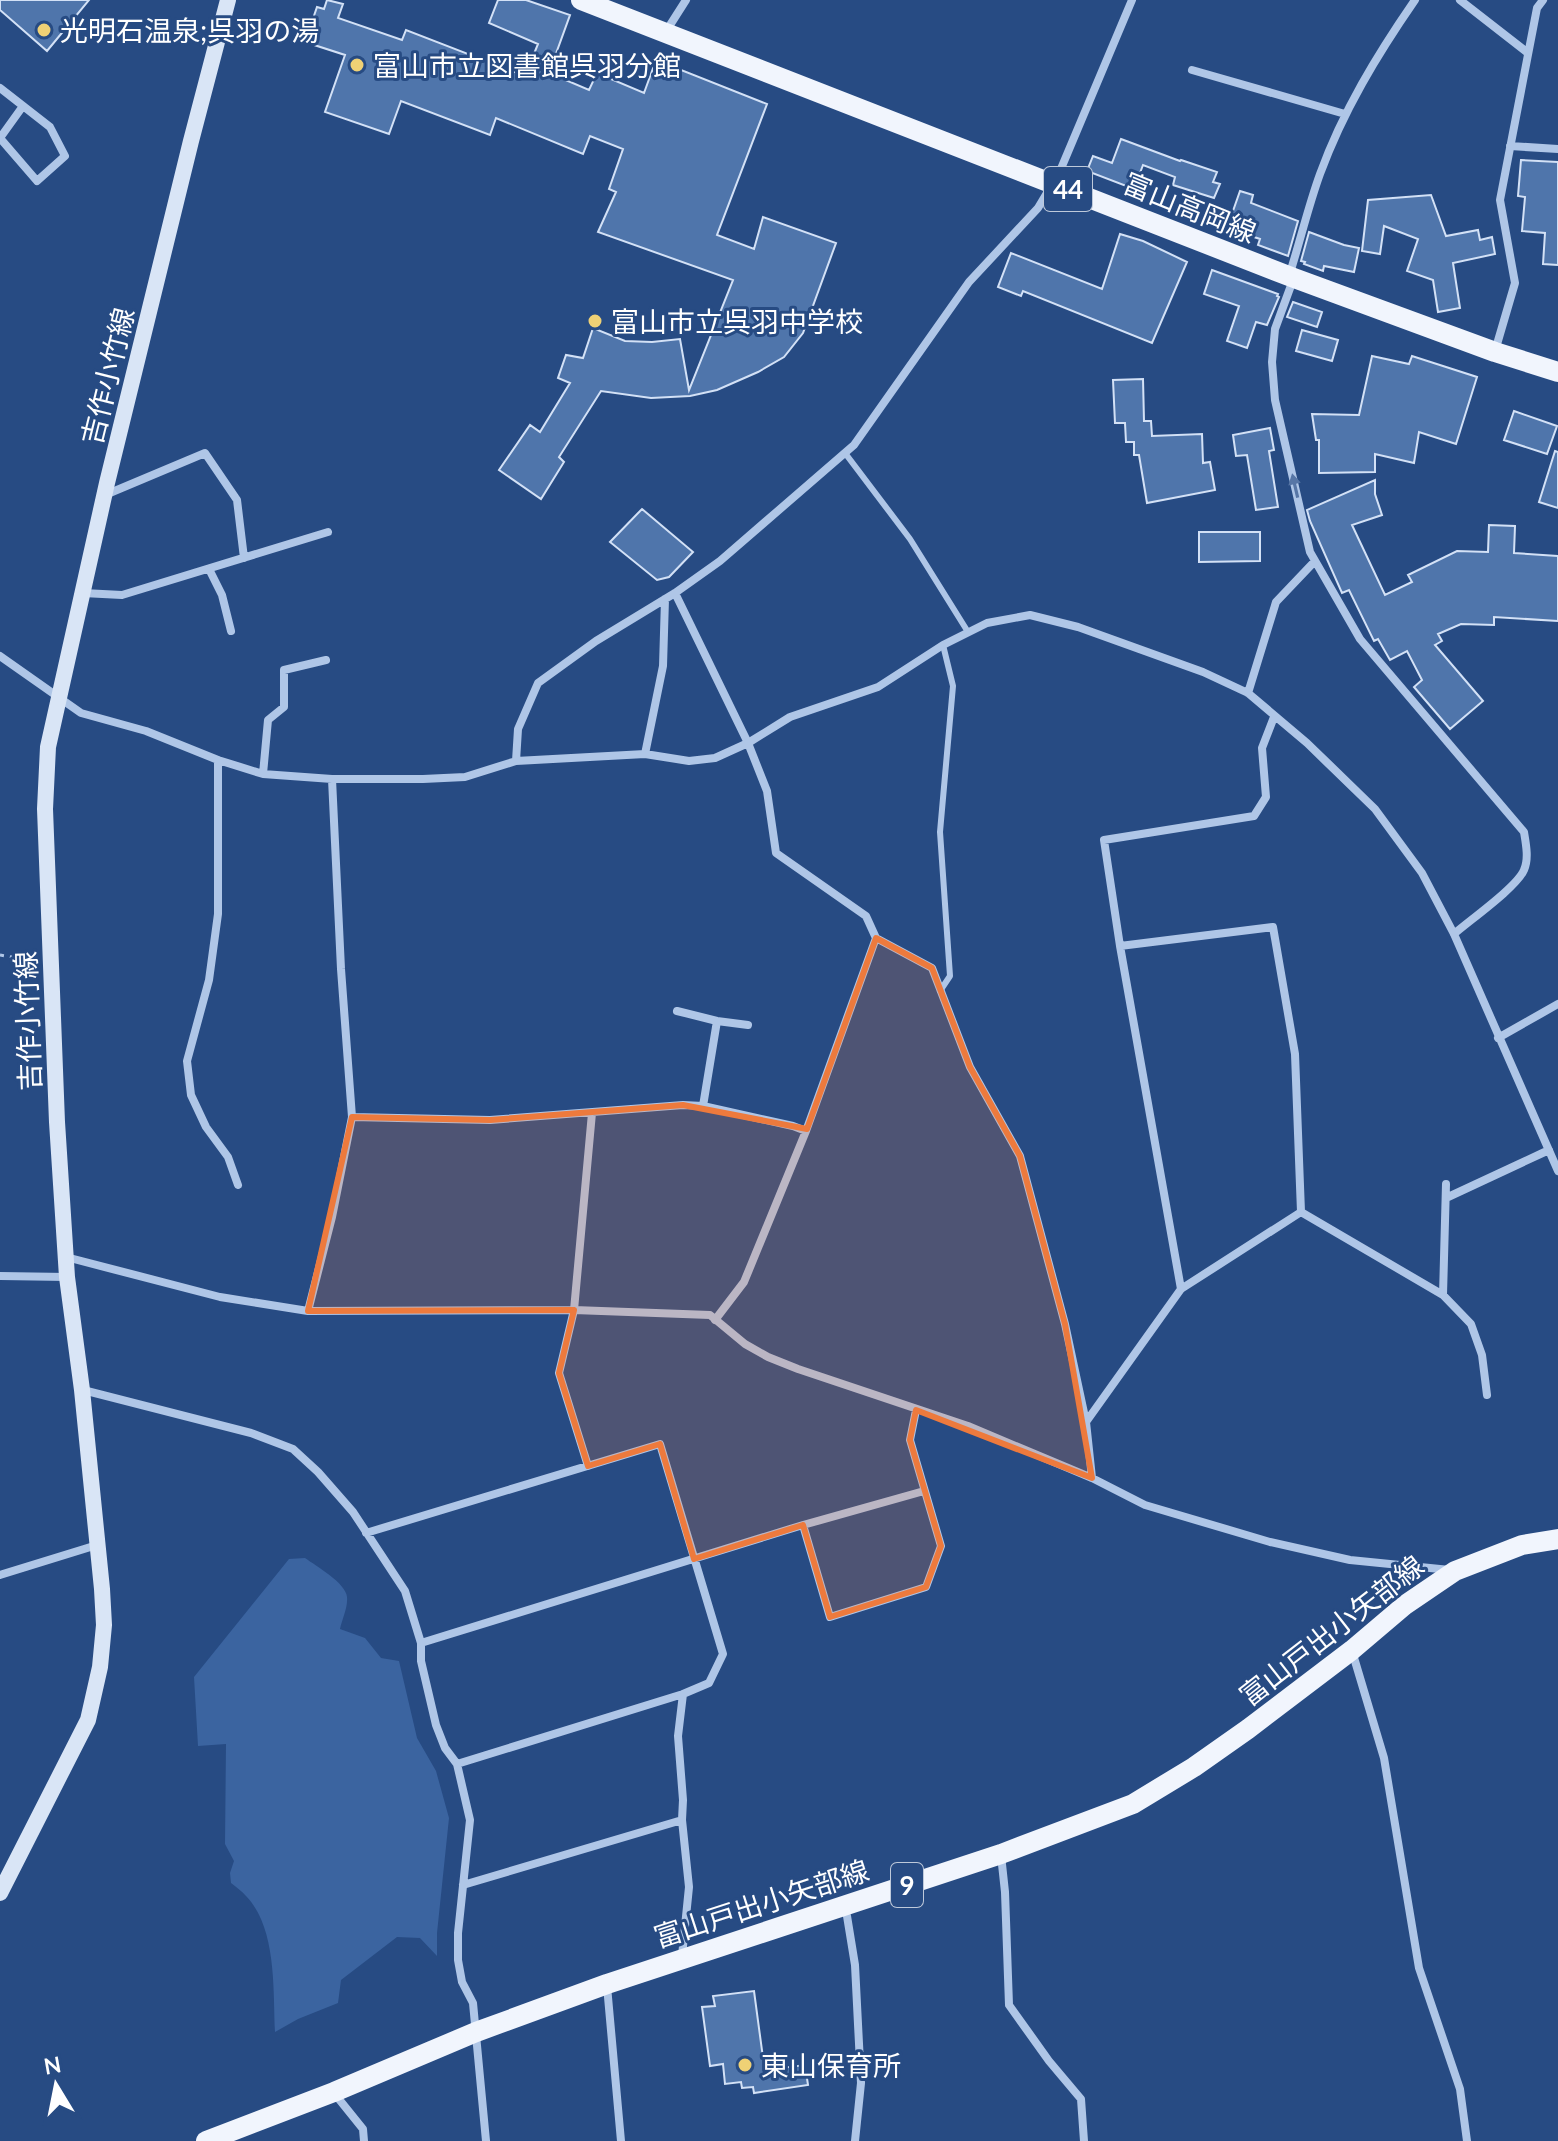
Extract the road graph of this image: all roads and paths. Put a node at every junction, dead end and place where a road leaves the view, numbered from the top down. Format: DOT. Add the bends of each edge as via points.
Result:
graph roads {
  1 [pos="228,0"];
  2 [pos="581,0"];
  3 [pos="686,0"];
  4 [pos="1132,0"];
  5 [pos="1415,0"];
  6 [pos="1460,0"];
  7 [pos="1543,0"];
  8 [pos="665,33"];
  9 [pos="1528,53"];
  10 [pos="1192,70"];
  11 [pos="0,88"];
  12 [pos="23,106"];
  13 [pos="1345,114"];
  14 [pos="1510,146"];
  15 [pos="1558,149"];
  16 [pos="1052,184"];
  17 [pos="1291,277"];
  18 [pos="1495,352"];
  19 [pos="1558,372"];
  20 [pos="845,453"];
  21 [pos="104,495"];
  22 [pos="328,532"];
  23 [pos="244,558"];
  24 [pos="1315,561"];
  25 [pos="209,569"];
  26 [pos="83,593"];
  27 [pos="675,593"];
  28 [pos="665,599"];
  29 [pos="231,631"];
  30 [pos="968,632"];
  31 [pos="943,645"];
  32 [pos="0,656"];
  33 [pos="326,660"];
  34 [pos="1248,693"];
  35 [pos="59,697"];
  36 [pos="1274,717"];
  37 [pos="748,743"];
  38 [pos="645,754"];
  39 [pos="218,760"];
  40 [pos="516,761"];
  41 [pos="263,774"];
  42 [pos="332,779"];
  43 [pos="1454,934"];
  44 [pos="876,938"];
  45 [pos="1120,946"];
  46 [pos="0,955"];
  47 [pos="51,964"];
  48 [pos="940,991"];
  49 [pos="1558,1004"];
  50 [pos="677,1011"];
  51 [pos="717,1021"];
  52 [pos="748,1025"];
  53 [pos="1498,1038"];
  54 [pos="703,1106"];
  55 [pos="592,1113"];
  56 [pos="352,1117"];
  57 [pos="806,1131"];
  58 [pos="1549,1150"];
  59 [pos="1558,1171"];
  60 [pos="1446,1184"];
  61 [pos="238,1185"];
  62 [pos="1446,1198"];
  63 [pos="1301,1212"];
  64 [pos="66,1257"];
  65 [pos="0,1276"];
  66 [pos="67,1277"];
  67 [pos="1181,1289"];
  68 [pos="1443,1295"];
  69 [pos="574,1310"];
  70 [pos="308,1311"];
  71 [pos="715,1320"];
  72 [pos="82,1390"];
  73 [pos="1487,1395"];
  74 [pos="916,1410"];
  75 [pos="1086,1422"];
  76 [pos="588,1466"];
  77 [pos="1092,1478"];
  78 [pos="924,1491"];
  79 [pos="803,1525"];
  80 [pos="366,1533"];
  81 [pos="1558,1539"];
  82 [pos="97,1545"];
  83 [pos="694,1559"];
  84 [pos="1455,1571"];
  85 [pos="0,1575"];
  86 [pos="421,1643"];
  87 [pos="1352,1650"];
  88 [pos="683,1694"];
  89 [pos="457,1764"];
  90 [pos="682,1820"];
  91 [pos="1001,1854"];
  92 [pos="463,1885"];
  93 [pos="0,1893"];
  94 [pos="847,1916"];
  95 [pos="682,1958"];
  96 [pos="607,1984"];
  97 [pos="476,2032"];
  98 [pos="334,2092"];
  99 [pos="234,2136"];
  100 [pos="206,2141"];
  101 [pos="364,2141"];
  102 [pos="486,2141"];
  103 [pos="621,2141"];
  104 [pos="855,2141"];
  105 [pos="1084,2141"];
  106 [pos="1467,2141"];
  1 -- 21 [label="main road, 吉作小竹線"];
  2 -- 8 [label="main road, 富山高岡線 / 44"];
  3 -- 8 [label="street"];
  4 -- 16 [label="street"];
  5 -- 13 [label="street"];
  6 -- 9 [label="street"];
  7 -- 9 [label="street"];
  8 -- 16 [label="main road, 富山高岡線 / 44"];
  9 -- 14 [label="street"];
  10 -- 13 [label="street"];
  11 -- 12 [label="street"];
  12 -- 12 [label="street" via="50,127 65,156 37,181 0,138"];
  13 -- 17 [label="street" via="1320,174"];
  14 -- 15 [label="street"];
  14 -- 18 [label="street" via="1500,200 1515,283"];
  16 -- 17 [label="main road, 富山高岡線 / 44"];
  16 -- 20 [label="street" via="1038,208 969,282"];
  17 -- 18 [label="main road, 富山高岡線 / 44"];
  24 -- 17 [label="street, one-way" via="1275,400 1275,329"];
  18 -- 19 [label="main road, 富山高岡線 / 44"];
  20 -- 27 [label="street"];
  20 -- 30 [label="lane" via="910,539"];
  21 -- 23 [label="street" via="205,453 237,500"];
  21 -- 26 [label="main road, 吉作小竹線"];
  22 -- 23 [label="street"];
  23 -- 25 [label="street"];
  24 -- 34 [label="street" via="1276,602"];
  24 -- 43 [label="street" via="1360,639 1524,832 1524,870"];
  25 -- 26 [label="street" via="122,595"];
  25 -- 29 [label="street"];
  26 -- 35 [label="main road, 吉作小竹線"];
  27 -- 28 [label="street"];
  27 -- 37 [label="street"];
  28 -- 38 [label="street" via="663,666"];
  28 -- 40 [label="street" via="538,683 518,729"];
  30 -- 31 [label="street"];
  30 -- 34 [label="street" via="1030,615 1078,627"];
  31 -- 37 [label="street" via="878,687 790,717"];
  31 -- 48 [label="lane" via="953,686 940,832 950,976"];
  32 -- 35 [label="street"];
  33 -- 41 [label="street" via="284,670 284,707 268,720"];
  34 -- 36 [label="street"];
  35 -- 39 [label="street" via="81,713 146,731"];
  35 -- 47 [label="main road, 吉作小竹線" via="48,747 45,809"];
  36 -- 43 [label="street" via="1375,809 1422,873"];
  36 -- 45 [label="street" via="1262,748 1266,797 1254,816 1104,840"];
  37 -- 38 [label="street" via="715,758 689,761"];
  37 -- 44 [label="street" via="767,791 776,853 866,916"];
  38 -- 40 [label="street"];
  39 -- 41 [label="street"];
  39 -- 61 [label="street" via="218,914 209,980 187,1061 191,1095 228,1157"];
  40 -- 42 [label="street" via="465,777"];
  41 -- 42 [label="street"];
  42 -- 56 [label="street"];
  43 -- 53 [label="street"];
  44 -- 48 [label="street" via="932,968"];
  44 -- 57 [label="street"];
  45 -- 63 [label="street" via="1273,927 1295,1054"];
  45 -- 67 [label="street"];
  46 -- 47 [label="path"];
  47 -- 64 [label="main road, 吉作小竹線"];
  48 -- 75 [label="street" via="970,1067 1020,1156"];
  49 -- 53 [label="street"];
  50 -- 51 [label="street"];
  51 -- 52 [label="street"];
  51 -- 54 [label="street"];
  53 -- 58 [label="street"];
  54 -- 55 [label="street"];
  54 -- 57 [label="street"];
  55 -- 56 [label="street" via="490,1120"];
  55 -- 69 [label="street"];
  56 -- 70 [label="street"];
  57 -- 71 [label="street" via="744,1282"];
  58 -- 59 [label="street"];
  58 -- 62 [label="street"];
  60 -- 62 [label="street"];
  62 -- 68 [label="street"];
  63 -- 67 [label="street"];
  63 -- 68 [label="street"];
  64 -- 66 [label="main road, 吉作小竹線"];
  64 -- 70 [label="street" via="220,1297"];
  65 -- 66 [label="street"];
  66 -- 72 [label="main road, 吉作小竹線"];
  67 -- 75 [label="street"];
  68 -- 73 [label="street" via="1471,1324"];
  69 -- 70 [label="street"];
  69 -- 71 [label="street" via="710,1315"];
  69 -- 76 [label="street" via="559,1373"];
  71 -- 74 [label="street" via="768,1357"];
  72 -- 80 [label="street" via="251,1433 293,1449"];
  72 -- 82 [label="main road, 吉作小竹線"];
  74 -- 77 [label="street"];
  74 -- 78 [label="street" via="910,1440"];
  75 -- 77 [label="street"];
  76 -- 80 [label="street"];
  76 -- 83 [label="street" via="660,1444"];
  77 -- 84 [label="street" via="1145,1505 1270,1542 1350,1560"];
  78 -- 79 [label="street"];
  78 -- 79 [label="street" via="941,1546 926,1587 830,1617"];
  79 -- 83 [label="street"];
  80 -- 86 [label="street" via="405,1591"];
  81 -- 84 [label="main road, 富山戸出小矢部線 / 9" via="1522,1545"];
  82 -- 85 [label="street"];
  82 -- 93 [label="main road, 吉作小竹線" via="103,1646 88,1720"];
  83 -- 86 [label="street"];
  83 -- 88 [label="street" via="723,1654 709,1683"];
  84 -- 87 [label="main road, 富山戸出小矢部線 / 9"];
  86 -- 89 [label="street" via="436,1725"];
  87 -- 91 [label="main road, 富山戸出小矢部線 / 9" via="1194,1767 1133,1804"];
  87 -- 106 [label="street" via="1384,1758 1419,1968 1460,2089"];
  88 -- 89 [label="street"];
  88 -- 90 [label="street" via="678,1736"];
  89 -- 92 [label="street" via="470,1820"];
  90 -- 92 [label="street"];
  90 -- 95 [label="street" via="689,1887"];
  91 -- 95 [label="main road, 富山戸出小矢部線 / 9"];
  91 -- 105 [label="street" via="1009,2005 1081,2099"];
  92 -- 97 [label="street" via="458,1960 473,2003"];
  94 -- 104 [label="street" via="861,2083"];
  95 -- 96 [label="main road, 富山戸出小矢部線 / 9"];
  96 -- 97 [label="main road, 富山戸出小矢部線 / 9"];
  96 -- 103 [label="street"];
  97 -- 98 [label="main road, 富山戸出小矢部線 / 9"];
  97 -- 102 [label="street"];
  98 -- 99 [label="main road, 富山戸出小矢部線 / 9"];
  98 -- 101 [label="street" via="363,2129"];
  99 -- 100 [label="main road, 富山戸出小矢部線 / 9"];
}
